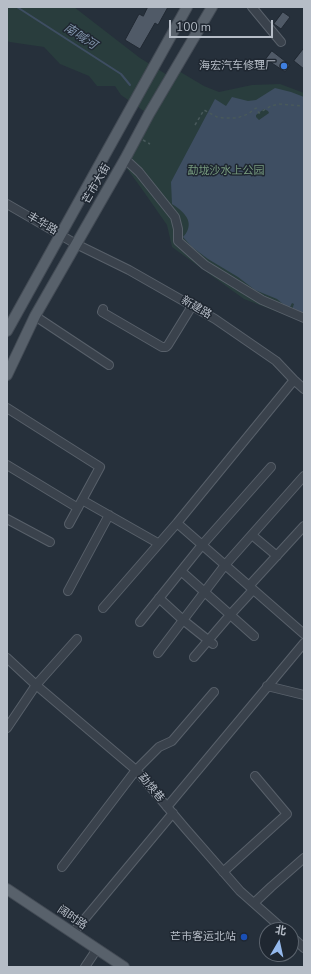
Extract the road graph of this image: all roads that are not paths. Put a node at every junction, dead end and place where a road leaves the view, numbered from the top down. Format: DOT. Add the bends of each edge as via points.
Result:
graph roads {
  1 [pos="187,7"];
  2 [pos="212,7"];
  3 [pos="252,7"];
  4 [pos="281,42"];
  5 [pos="124,159"];
  6 [pos="7,204"];
  7 [pos="61,235"];
  8 [pos="76,244"];
  9 [pos="192,306"];
  10 [pos="103,309"];
  11 [pos="35,316"];
  12 [pos="304,318"];
  13 [pos="7,331"];
  14 [pos="109,365"];
  15 [pos="7,375"];
  16 [pos="294,380"];
  17 [pos="304,389"];
  18 [pos="7,408"];
  19 [pos="7,465"];
  20 [pos="271,467"];
  21 [pos="304,476"];
  22 [pos="82,500"];
  23 [pos="78,508"];
  24 [pos="109,515"];
  25 [pos="7,519"];
  26 [pos="69,524"];
  27 [pos="177,524"];
  28 [pos="304,526"];
  29 [pos="252,535"];
  30 [pos="50,542"];
  31 [pos="156,542"];
  32 [pos="202,545"];
  33 [pos="277,556"];
  34 [pos="225,565"];
  35 [pos="181,571"];
  36 [pos="251,588"];
  37 [pos="68,591"];
  38 [pos="204,592"];
  39 [pos="159,598"];
  40 [pos="103,608"];
  41 [pos="230,615"];
  42 [pos="183,620"];
  43 [pos="140,622"];
  44 [pos="304,634"];
  45 [pos="254,636"];
  46 [pos="77,639"];
  47 [pos="211,642"];
  48 [pos="304,642"];
  49 [pos="158,653"];
  50 [pos="194,657"];
  51 [pos="7,658"];
  52 [pos="36,684"];
  53 [pos="267,686"];
  54 [pos="214,692"];
  55 [pos="304,695"];
  56 [pos="7,728"];
  57 [pos="136,770"];
  58 [pos="255,776"];
  59 [pos="170,810"];
  60 [pos="304,858"];
  61 [pos="62,867"];
  62 [pos="223,872"];
  63 [pos="7,888"];
  64 [pos="254,903"];
  65 [pos="275,922"];
  66 [pos="73,933"];
  67 [pos="97,949"];
  68 [pos="85,967"];
  69 [pos="124,967"];
  1 -- 7 [label="main road, 芒市大街"];
  2 -- 5 [label="main road, 芒市大街"];
  3 -- 4 [label="street"];
  5 -- 8 [label="main road, 芒市大街"];
  5 -- 12 [label="street" via="139,172 175,217 178,241 205,265 262,300"];
  6 -- 7 [label="street, 丰华路"];
  7 -- 8 [label="street, 丰华路"];
  7 -- 13 [label="main road, 芒市大街"];
  8 -- 9 [label="street, 新建路" via="129,270"];
  8 -- 11 [label="main road, 芒市大街"];
  9 -- 10 [label="street" via="166,347 102,312"];
  9 -- 16 [label="street, 新建路" via="276,361"];
  11 -- 14 [label="street"];
  11 -- 15 [label="main road, 芒市大街"];
  16 -- 17 [label="street, 新建路"];
  16 -- 27 [label="street"];
  18 -- 22 [label="street" via="100,467"];
  19 -- 23 [label="street"];
  20 -- 32 [label="street"];
  21 -- 29 [label="street"];
  22 -- 23 [label="street"];
  22 -- 24 [label="street"];
  23 -- 26 [label="street"];
  24 -- 31 [label="street"];
  24 -- 37 [label="street"];
  25 -- 30 [label="street"];
  27 -- 32 [label="street"];
  27 -- 40 [label="street"];
  28 -- 33 [label="street"];
  29 -- 33 [label="street"];
  29 -- 34 [label="street"];
  32 -- 34 [label="street"];
  32 -- 35 [label="street"];
  33 -- 36 [label="street"];
  34 -- 36 [label="street"];
  34 -- 38 [label="street"];
  35 -- 38 [label="street"];
  35 -- 39 [label="street"];
  36 -- 41 [label="street"];
  36 -- 44 [label="street"];
  38 -- 41 [label="street"];
  38 -- 42 [label="street"];
  39 -- 42 [label="street"];
  39 -- 43 [label="street"];
  41 -- 45 [label="street"];
  41 -- 47 [label="street"];
  42 -- 47 [label="street"];
  42 -- 49 [label="street"];
  46 -- 52 [label="street"];
  47 -- 50 [label="street"];
  48 -- 53 [label="street"];
  51 -- 52 [label="street, 勐焕巷"];
  52 -- 56 [label="street"];
  52 -- 57 [label="street, 勐焕巷"];
  53 -- 55 [label="street"];
  53 -- 59 [label="street"];
  54 -- 57 [label="street" via="172,741 159,747"];
  57 -- 59 [label="street, 勐焕巷"];
  57 -- 61 [label="street"];
  58 -- 62 [label="street" via="287,814"];
  59 -- 62 [label="street, 勐焕巷"];
  59 -- 66 [label="street"];
  60 -- 64 [label="street"];
  62 -- 64 [label="street, 勐焕巷"];
  63 -- 66 [label="main road, 阔时路"];
  64 -- 65 [label="street, 勐焕巷"];
  66 -- 67 [label="main road, 阔时路"];
  67 -- 68 [label="street"];
  67 -- 69 [label="main road, 阔时路"];
}
